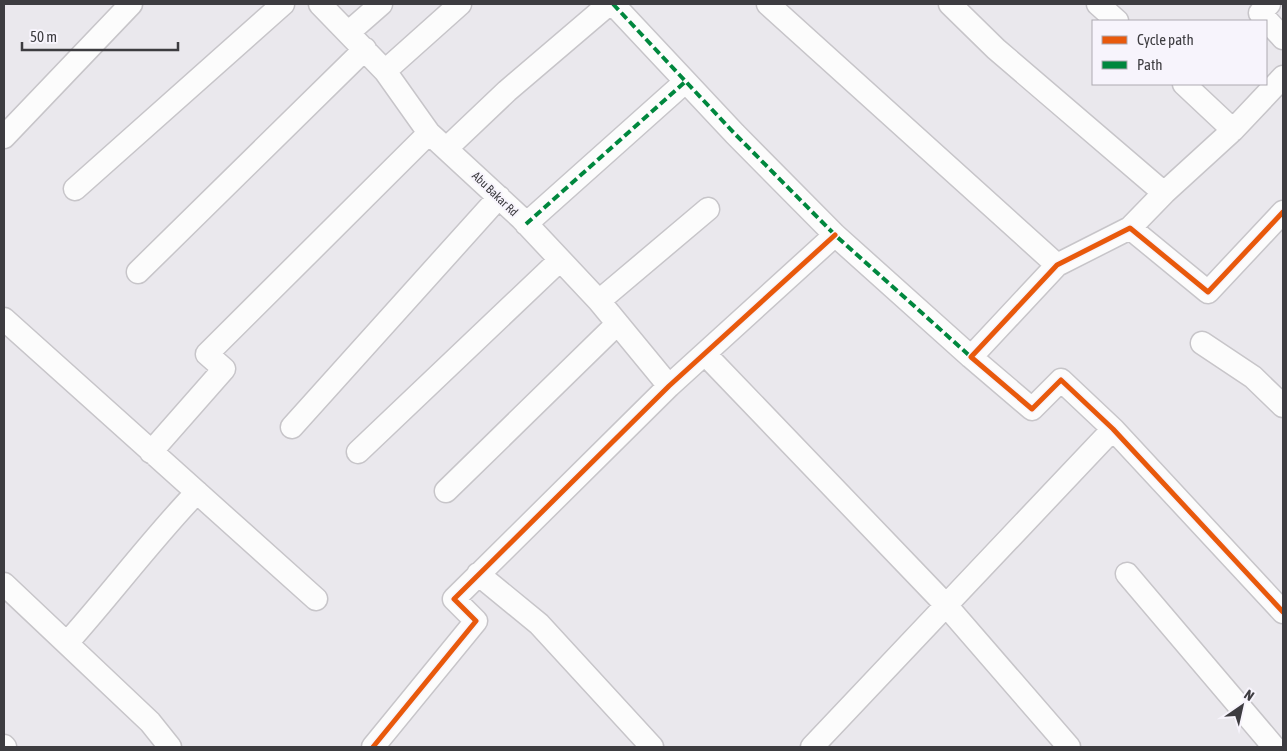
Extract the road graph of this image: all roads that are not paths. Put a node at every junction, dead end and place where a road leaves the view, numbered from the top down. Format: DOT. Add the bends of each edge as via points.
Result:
graph roads {
  1 [pos="130,4"];
  2 [pos="283,4"];
  3 [pos="322,4"];
  4 [pos="381,4"];
  5 [pos="460,4"];
  6 [pos="609,4"];
  7 [pos="613,4"];
  8 [pos="768,4"];
  9 [pos="950,4"];
  10 [pos="1098,4"];
  11 [pos="1260,7"];
  12 [pos="1116,20"];
  13 [pos="349,32"];
  14 [pos="1283,38"];
  15 [pos="365,49"];
  16 [pos="385,71"];
  17 [pos="1283,77"];
  18 [pos="685,82"];
  19 [pos="1185,85"];
  20 [pos="1233,130"];
  21 [pos="429,133"];
  22 [pos="4,137"];
  23 [pos="447,148"];
  24 [pos="75,189"];
  25 [pos="1164,193"];
  26 [pos="499,197"];
  27 [pos="708,209"];
  28 [pos="1283,212"];
  29 [pos="526,224"];
  30 [pos="1130,228"];
  31 [pos="835,235"];
  32 [pos="560,260"];
  33 [pos="1057,265"];
  34 [pos="138,272"];
  35 [pos="599,301"];
  36 [pos="4,319"];
  37 [pos="616,325"];
  38 [pos="1202,343"];
  39 [pos="705,354"];
  40 [pos="971,357"];
  41 [pos="669,386"];
  42 [pos="1283,406"];
  43 [pos="292,428"];
  44 [pos="1113,429"];
  45 [pos="151,452"];
  46 [pos="358,452"];
  47 [pos="197,492"];
  48 [pos="446,492"];
  49 [pos="478,574"];
  50 [pos="1127,574"];
  51 [pos="4,584"];
  52 [pos="316,599"];
  53 [pos="945,604"];
  54 [pos="1283,612"];
  55 [pos="67,643"];
  56 [pos="170,747"];
  57 [pos="373,747"];
  58 [pos="652,747"];
  59 [pos="812,747"];
  60 [pos="1069,747"];
  61 [pos="1274,747"];
  1 -- 22 [label="street"];
  2 -- 24 [label="street"];
  3 -- 13 [label="street, Abu Bakar Rd"];
  4 -- 13 [label="street"];
  5 -- 16 [label="street"];
  6 -- 23 [label="street" via="506,91"];
  7 -- 18 [label="street"];
  8 -- 33 [label="street"];
  9 -- 25 [label="street" via="996,49"];
  10 -- 12 [label="street"];
  11 -- 14 [label="street"];
  13 -- 15 [label="street, Abu Bakar Rd"];
  15 -- 16 [label="street, Abu Bakar Rd"];
  15 -- 34 [label="street"];
  16 -- 21 [label="street, Abu Bakar Rd"];
  17 -- 20 [label="street"];
  18 -- 29 [label="street"];
  18 -- 31 [label="street"];
  19 -- 20 [label="street"];
  20 -- 25 [label="street"];
  21 -- 23 [label="street, Abu Bakar Rd"];
  21 -- 45 [label="street" via="206,354 224,369"];
  23 -- 26 [label="street, Abu Bakar Rd"];
  25 -- 30 [label="street"];
  26 -- 29 [label="street, Abu Bakar Rd"];
  26 -- 43 [label="street"];
  27 -- 35 [label="street"];
  28 -- 30 [label="street" via="1208,292"];
  29 -- 32 [label="street, Abu Bakar Rd"];
  30 -- 33 [label="street"];
  31 -- 39 [label="street"];
  31 -- 40 [label="street"];
  32 -- 35 [label="street, Abu Bakar Rd"];
  32 -- 46 [label="street"];
  33 -- 40 [label="street"];
  35 -- 37 [label="street, Abu Bakar Rd"];
  36 -- 45 [label="street"];
  37 -- 41 [label="street, Abu Bakar Rd"];
  37 -- 48 [label="street"];
  38 -- 42 [label="street" via="1253,377"];
  39 -- 41 [label="street"];
  39 -- 53 [label="street"];
  40 -- 44 [label="street" via="1032,408 1061,380"];
  41 -- 49 [label="street"];
  44 -- 53 [label="street"];
  44 -- 54 [label="street"];
  45 -- 47 [label="street"];
  47 -- 52 [label="street"];
  47 -- 55 [label="street" via="163,527 117,587"];
  49 -- 57 [label="street" via="454,599 476,621"];
  49 -- 58 [label="street" via="539,624"];
  50 -- 61 [label="street"];
  51 -- 55 [label="street"];
  53 -- 59 [label="street"];
  53 -- 60 [label="street"];
  55 -- 56 [label="street" via="150,722"];
}
